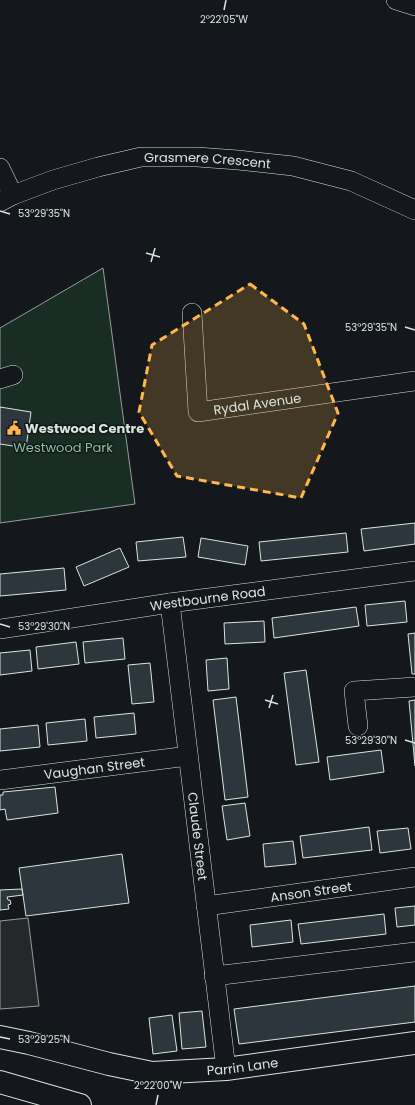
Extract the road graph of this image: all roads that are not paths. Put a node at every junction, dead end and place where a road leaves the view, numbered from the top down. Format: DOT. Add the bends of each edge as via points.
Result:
graph roads {
  1 [pos="396,0"];
  2 [pos="415,6"];
  3 [pos="0,168"];
  4 [pos="6,199"];
  5 [pos="415,210"];
  6 [pos="192,313"];
  7 [pos="415,381"];
  8 [pos="415,571"];
  9 [pos="170,603"];
  10 [pos="0,629"];
  11 [pos="415,687"];
  12 [pos="358,726"];
  13 [pos="188,756"];
  14 [pos="0,780"];
  15 [pos="415,877"];
  16 [pos="206,906"];
  17 [pos="415,952"];
  18 [pos="214,976"];
  19 [pos="0,1037"];
  20 [pos="415,1043"];
  21 [pos="226,1069"];
  22 [pos="0,1082"];
  23 [pos="80,1105"];
  1 -- 2 [label="street"];
  3 -- 4 [label="street"];
  4 -- 5 [label="street, Grasmere Crescent" via="53,180 141,157 197,157 293,166 351,181"];
  6 -- 7 [label="street, Rydal Avenue" via="198,412"];
  8 -- 9 [label="street, Westbourne Road"];
  9 -- 10 [label="street, Westbourne Road"];
  9 -- 13 [label="street, Claude Street"];
  11 -- 12 [label="street" via="354,691"];
  13 -- 14 [label="street, Vaughan Street"];
  13 -- 16 [label="street, Claude Street"];
  15 -- 16 [label="street, Anson Street"];
  16 -- 18 [label="street, Claude Street"];
  17 -- 18 [label="street"];
  18 -- 21 [label="street, Claude Street"];
  19 -- 21 [label="main road, Parrin Lane" via="152,1073"];
  20 -- 21 [label="main road, Parrin Lane"];
  22 -- 23 [label="main road"];
}
